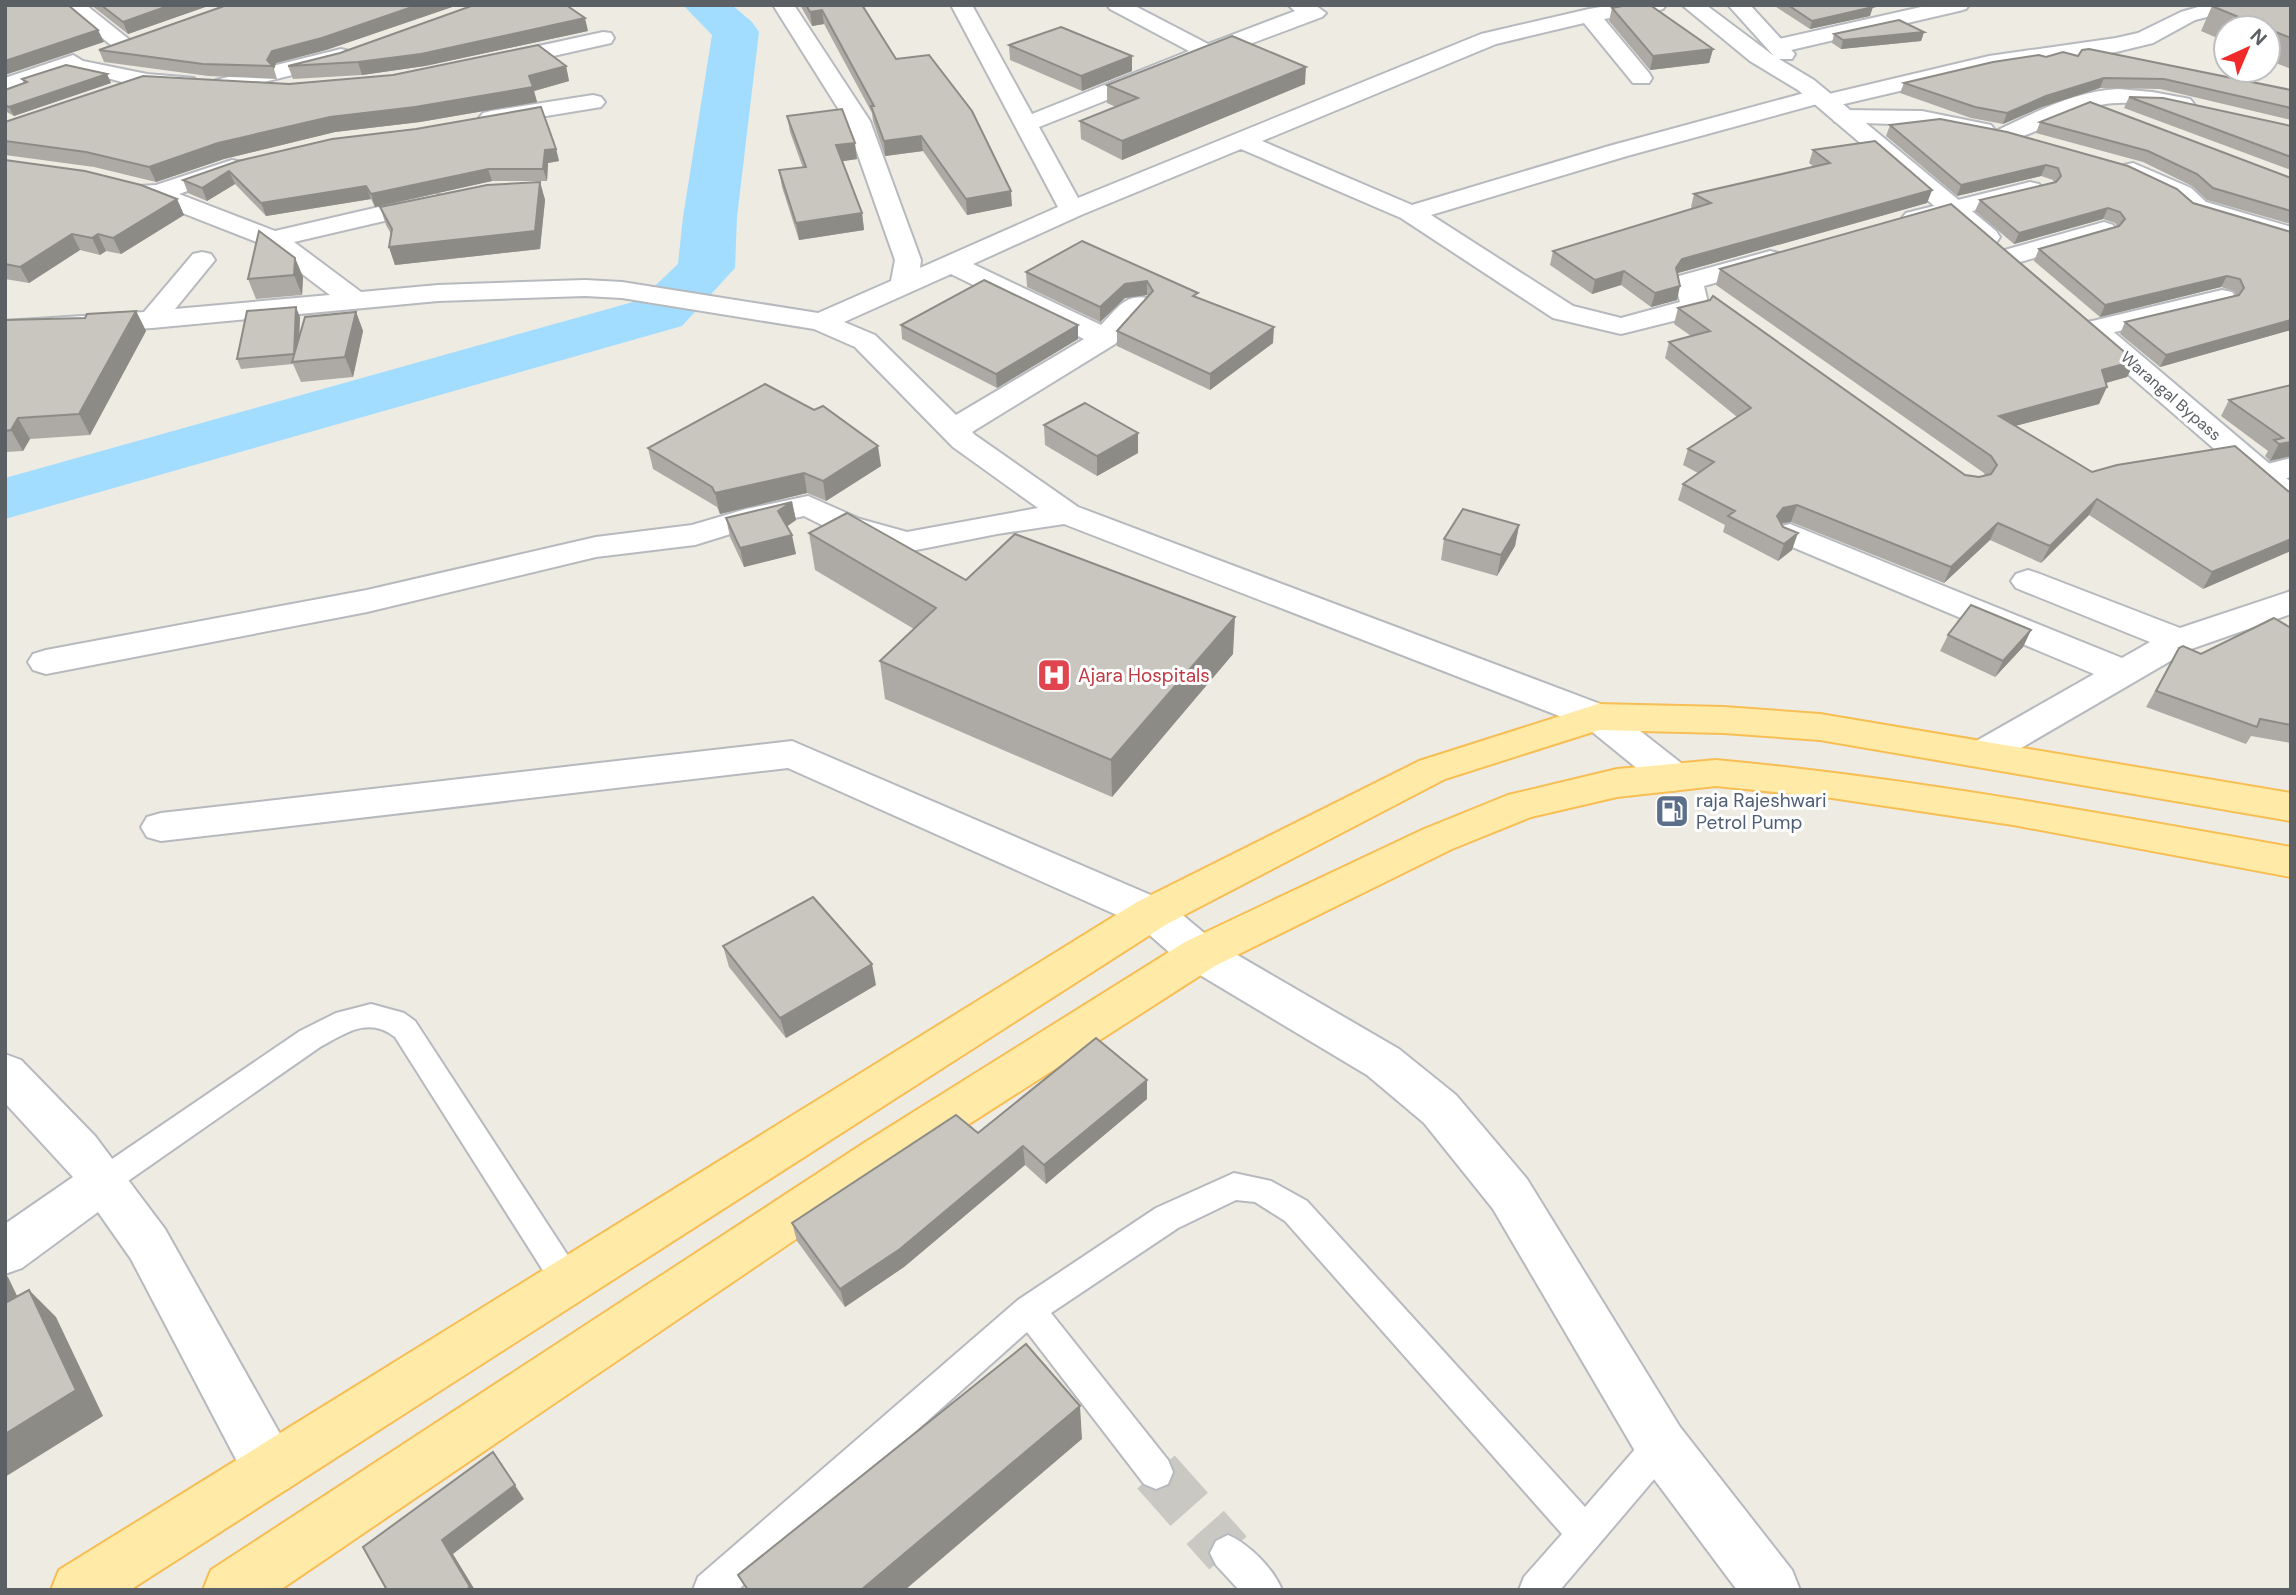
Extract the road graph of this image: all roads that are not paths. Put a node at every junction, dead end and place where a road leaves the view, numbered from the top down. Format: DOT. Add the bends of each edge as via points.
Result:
graph roads {
  1 [pos="72,5"];
  2 [pos="783,5"];
  3 [pos="961,5"];
  4 [pos="1117,5"];
  5 [pos="1656,5"];
  6 [pos="1692,5"];
  7 [pos="1738,5"];
  8 [pos="1959,5"];
  9 [pos="2231,5"];
  10 [pos="1317,8"];
  11 [pos="1589,15"];
  12 [pos="150,36"];
  13 [pos="603,38"];
  14 [pos="125,45"];
  15 [pos="1778,46"];
  16 [pos="361,49"];
  17 [pos="1207,52"];
  18 [pos="68,64"];
  19 [pos="477,66"];
  20 [pos="1641,78"];
  21 [pos="147,81"];
  22 [pos="225,85"];
  23 [pos="5,86"];
  24 [pos="307,88"];
  25 [pos="108,94"];
  26 [pos="1824,100"];
  27 [pos="593,102"];
  28 [pos="2084,103"];
  29 [pos="2198,107"];
  30 [pos="2123,118"];
  31 [pos="467,123"];
  32 [pos="1027,124"];
  33 [pos="2006,135"];
  34 [pos="1243,141"];
  35 [pos="2044,145"];
  36 [pos="260,160"];
  37 [pos="2108,163"];
  38 [pos="124,184"];
  39 [pos="2042,186"];
  40 [pos="159,193"];
  41 [pos="458,198"];
  42 [pos="1951,207"];
  43 [pos="1072,210"];
  44 [pos="1410,213"];
  45 [pos="1886,226"];
  46 [pos="2104,230"];
  47 [pos="2291,235"];
  48 [pos="273,239"];
  49 [pos="1794,252"];
  50 [pos="2010,257"];
  51 [pos="202,260"];
  52 [pos="948,263"];
  53 [pos="2031,275"];
  54 [pos="1689,282"];
  55 [pos="904,283"];
  56 [pos="2222,298"];
  57 [pos="353,299"];
  58 [pos="1137,304"];
  59 [pos="1721,305"];
  60 [pos="152,320"];
  61 [pos="821,322"];
  62 [pos="5,329"];
  63 [pos="1105,338"];
  64 [pos="953,430"];
  65 [pos="2277,471"];
  66 [pos="2291,499"];
  67 [pos="1067,514"];
  68 [pos="1790,534"];
  69 [pos="2028,580"];
  70 [pos="2291,602"];
  71 [pos="2179,641"];
  72 [pos="46,662"];
  73 [pos="2124,673"];
  74 [pos="1598,717"];
  75 [pos="1984,752"];
  76 [pos="1673,777"];
  77 [pos="2291,807"];
  78 [pos="162,827"];
  79 [pos="2291,862"];
  80 [pos="1152,914"];
  81 [pos="1200,954"];
  82 [pos="5,1073"];
  83 [pos="104,1181"];
  84 [pos="5,1252"];
  85 [pos="567,1281"];
  86 [pos="1029,1310"];
  87 [pos="1661,1445"];
  88 [pos="270,1469"];
  89 [pos="1156,1472"];
  90 [pos="1586,1533"];
  91 [pos="1228,1553"];
  92 [pos="79,1590"];
  93 [pos="232,1590"];
  94 [pos="711,1590"];
  95 [pos="1264,1590"];
  96 [pos="1537,1590"];
  97 [pos="1772,1590"];
  1 -- 14 [label="street"];
  2 -- 55 [label="street" via="858,121 908,260"];
  3 -- 32 [label="street"];
  4 -- 17 [label="street"];
  5 -- 11 [label="street"];
  6 -- 26 [label="street"];
  7 -- 15 [label="street"];
  8 -- 15 [label="street"];
  9 -- 26 [label="street" via="2188,16 2145,38 2116,46 1989,63"];
  10 -- 17 [label="street"];
  11 -- 20 [label="street"];
  11 -- 34 [label="street" via="1489,39"];
  12 -- 14 [label="street"];
  13 -- 19 [label="street"];
  14 -- 18 [label="street"];
  15 -- 26 [label="street"];
  16 -- 22 [label="street"];
  17 -- 32 [label="street"];
  18 -- 21 [label="street"];
  18 -- 23 [label="street"];
  21 -- 22 [label="street"];
  21 -- 25 [label="street"];
  22 -- 24 [label="street"];
  26 -- 33 [label="street"];
  26 -- 42 [label="street"];
  26 -- 44 [label="street" via="1618,151"];
  27 -- 31 [label="street"];
  28 -- 29 [label="street" via="2101,98 2159,99"];
  28 -- 30 [label="street"];
  28 -- 33 [label="street"];
  32 -- 43 [label="street"];
  33 -- 35 [label="street"];
  34 -- 43 [label="street"];
  34 -- 44 [label="street"];
  36 -- 40 [label="street"];
  37 -- 47 [label="street" via="2182,193 2197,206"];
  38 -- 40 [label="street"];
  39 -- 42 [label="street"];
  40 -- 48 [label="street"];
  41 -- 48 [label="street"];
  42 -- 45 [label="street"];
  42 -- 50 [label="street"];
  43 -- 52 [label="street"];
  44 -- 54 [label="street" via="1563,312 1622,326 1695,307"];
  46 -- 50 [label="street"];
  48 -- 57 [label="street"];
  49 -- 54 [label="street"];
  50 -- 53 [label="street"];
  51 -- 60 [label="street"];
  52 -- 55 [label="street"];
  52 -- 63 [label="street"];
  54 -- 59 [label="street"];
  55 -- 61 [label="street"];
  56 -- 65 [label="street, Warangal Bypass" via="2083,320"];
  57 -- 60 [label="street"];
  57 -- 61 [label="street" via="533,289 622,290"];
  58 -- 63 [label="street"];
  60 -- 62 [label="street"];
  61 -- 64 [label="street" via="865,341"];
  63 -- 64 [label="street"];
  64 -- 67 [label="street"];
  65 -- 66 [label="street, Warangal Bypass"];
  67 -- 72 [label="street" via="906,542 849,526 808,506 695,535 596,547 367,601"];
  67 -- 74 [label="street"];
  68 -- 73 [label="street"];
  69 -- 71 [label="street"];
  70 -- 71 [label="street"];
  71 -- 73 [label="street"];
  73 -- 75 [label="street"];
  74 -- 75 [label="main road" via="1820,727"];
  74 -- 76 [label="street"];
  74 -- 80 [label="main road" via="1432,770"];
  75 -- 77 [label="main road"];
  76 -- 79 [label="main road" via="1716,773 1845,786 2013,811"];
  76 -- 81 [label="main road" via="1617,783 1522,805 1438,839"];
  78 -- 80 [label="street" via="792,754"];
  80 -- 81 [label="street"];
  80 -- 85 [label="main road"];
  81 -- 87 [label="street" via="1383,1062 1440,1109 1510,1194"];
  81 -- 93 [label="main road" via="880,1157"];
  82 -- 83 [label="street"];
  83 -- 84 [label="street"];
  83 -- 85 [label="lane" via="341,1021 376,1015 394,1018"];
  83 -- 88 [label="street" via="148,1244"];
  85 -- 88 [label="main road"];
  86 -- 89 [label="lane"];
  86 -- 90 [label="lane" via="1167,1218 1234,1186 1260,1190 1296,1211"];
  86 -- 94 [label="lane"];
  87 -- 90 [label="lane"];
  87 -- 97 [label="street"];
  88 -- 92 [label="main road"];
  90 -- 96 [label="lane"];
  91 -- 95 [label="lane"];
}
